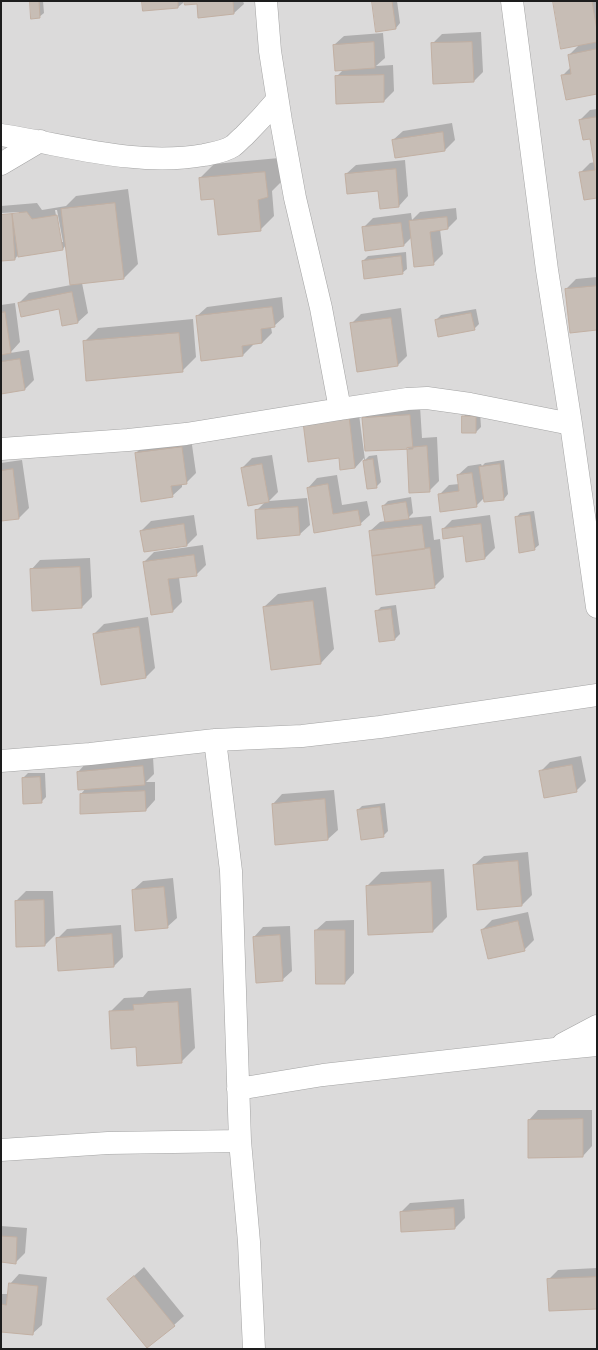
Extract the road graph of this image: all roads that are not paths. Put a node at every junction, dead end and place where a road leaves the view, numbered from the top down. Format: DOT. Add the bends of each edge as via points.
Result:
graph roads {
  1 [pos="266,1"];
  2 [pos="512,1"];
  3 [pos="277,100"];
  4 [pos="1,135"];
  5 [pos="40,141"];
  6 [pos="1,164"];
  7 [pos="340,409"];
  8 [pos="571,424"];
  9 [pos="1,450"];
  10 [pos="597,607"];
  11 [pos="597,695"];
  12 [pos="215,740"];
  13 [pos="1,760"];
  14 [pos="597,1026"];
  15 [pos="597,1045"];
  16 [pos="556,1049"];
  17 [pos="238,1089"];
  18 [pos="240,1141"];
  19 [pos="1,1150"];
  20 [pos="254,1349"];
  1 -- 3 [label="street"];
  2 -- 8 [label="street" via="547,270"];
  3 -- 5 [label="street" via="257,124 233,146 217,153 192,157 143,158 80,150"];
  3 -- 7 [label="street"];
  4 -- 5 [label="street"];
  5 -- 6 [label="street"];
  7 -- 8 [label="street" via="428,398"];
  7 -- 9 [label="street" via="186,434"];
  8 -- 10 [label="street"];
  11 -- 12 [label="street" via="380,727 302,736"];
  12 -- 13 [label="street" via="90,754"];
  12 -- 17 [label="street" via="231,871"];
  14 -- 16 [label="street"];
  15 -- 16 [label="street"];
  16 -- 17 [label="street" via="323,1075"];
  17 -- 18 [label="street"];
  18 -- 19 [label="street" via="108,1143"];
  18 -- 20 [label="street" via="249,1242"];
}
